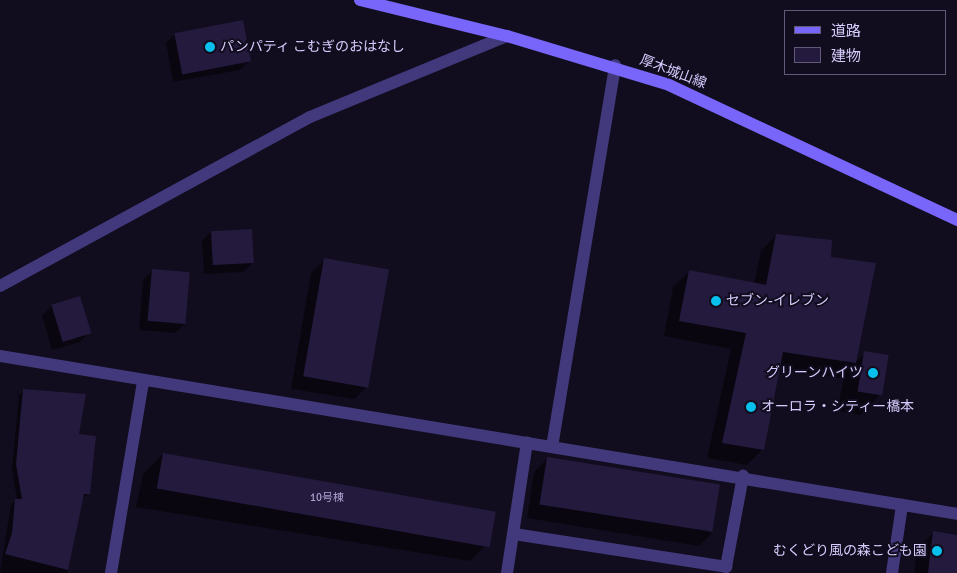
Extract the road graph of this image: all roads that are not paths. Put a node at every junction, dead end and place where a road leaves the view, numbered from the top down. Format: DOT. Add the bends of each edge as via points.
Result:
graph roads {
  1 [pos="360,0"];
  2 [pos="507,36"];
  3 [pos="615,65"];
  4 [pos="957,220"];
  5 [pos="0,286"];
  6 [pos="0,356"];
  7 [pos="143,382"];
  8 [pos="527,443"];
  9 [pos="552,447"];
  10 [pos="743,476"];
  11 [pos="902,505"];
  12 [pos="957,514"];
  13 [pos="514,534"];
  14 [pos="111,573"];
  15 [pos="507,573"];
  16 [pos="892,573"];
  1 -- 2 [label="main road, 厚木城山線"];
  2 -- 3 [label="main road, 厚木城山線"];
  2 -- 5 [label="street" via="310,117"];
  3 -- 4 [label="main road, 厚木城山線" via="719,106"];
  3 -- 9 [label="street"];
  6 -- 7 [label="street"];
  7 -- 8 [label="street"];
  7 -- 14 [label="street"];
  8 -- 9 [label="street"];
  8 -- 13 [label="street"];
  9 -- 10 [label="street"];
  10 -- 11 [label="street"];
  10 -- 13 [label="street" via="726,567"];
  11 -- 12 [label="street"];
  11 -- 16 [label="street"];
  13 -- 15 [label="street"];
}
